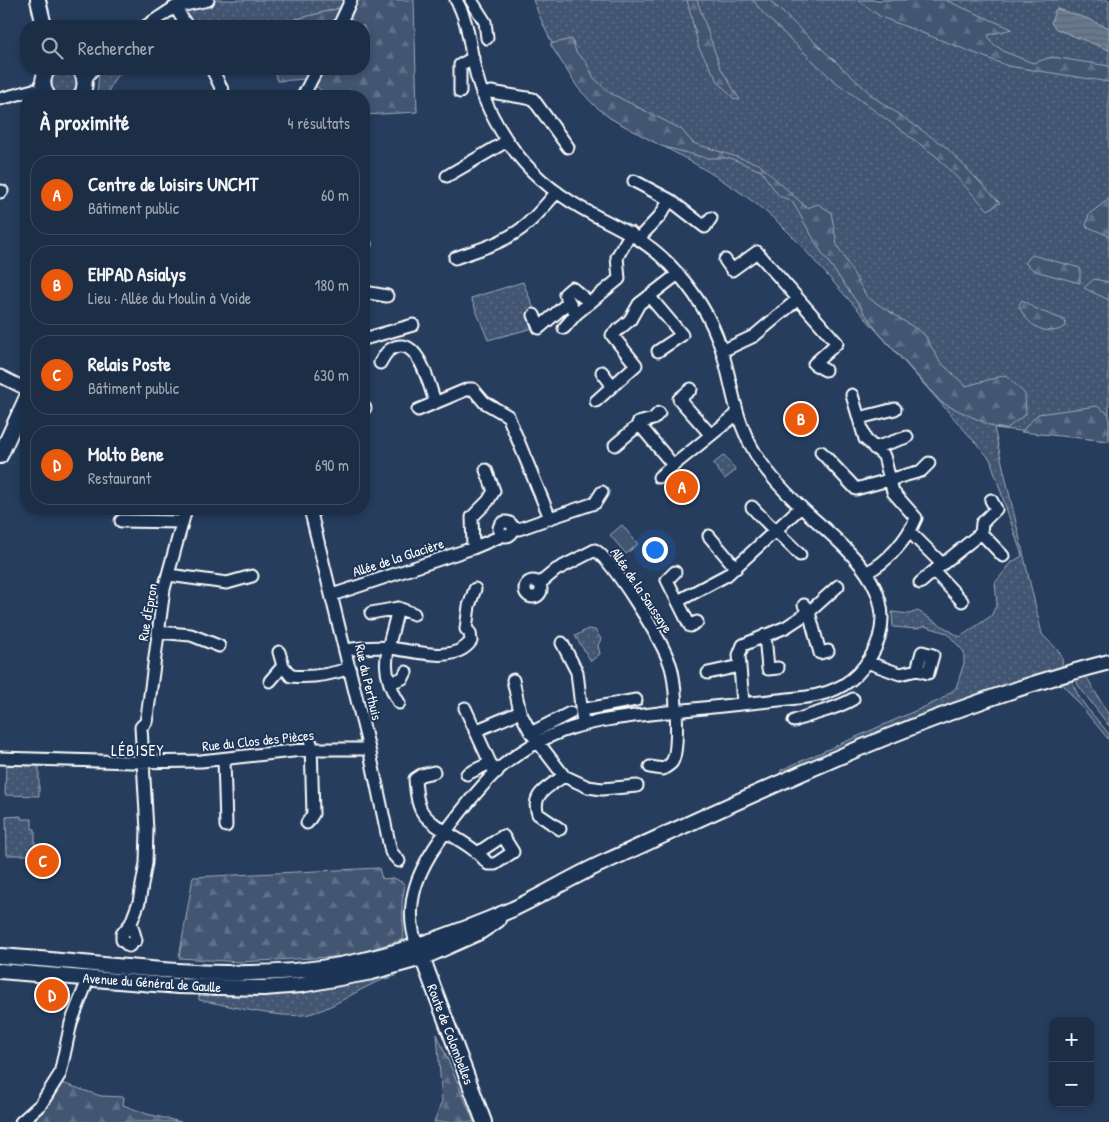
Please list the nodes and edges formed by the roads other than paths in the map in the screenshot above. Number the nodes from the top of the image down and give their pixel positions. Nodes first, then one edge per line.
1 (38, 0) edge
2 (208, 0) edge
3 (351, 0) edge
4 (456, 0) edge
5 (471, 0) edge
6 (175, 7) junction
7 (479, 12) junction
8 (465, 19) junction
9 (43, 20) edge
10 (155, 20) edge
11 (183, 20) edge
12 (342, 20) edge
13 (487, 38) dead end
14 (473, 58) junction
15 (86, 75) edge
16 (215, 75) edge
17 (314, 75) edge
18 (41, 80) edge
19 (84, 90) edge
20 (222, 90) edge
21 (306, 90) edge
22 (460, 92) dead end
23 (482, 94) junction
24 (0, 99) edge
25 (507, 141) junction
26 (568, 147) dead end
27 (447, 176) dead end
28 (634, 181) dead end
29 (557, 192) junction
30 (670, 200) junction
31 (711, 218) dead end
32 (635, 235) junction
33 (455, 258) dead end
34 (725, 260) dead end
35 (619, 271) junction
36 (678, 274) junction
37 (631, 276) dead end
38 (370, 293) edge
39 (387, 296) dead end
40 (649, 296) junction
41 (798, 299) junction
42 (570, 302) junction
43 (590, 303) junction
44 (576, 314) junction
45 (534, 315) dead end
46 (413, 325) dead end
47 (564, 328) dead end
48 (370, 338) edge
49 (722, 351) junction
50 (658, 352) dead end
51 (380, 363) dead end
52 (825, 370) dead end
53 (602, 372) dead end
54 (0, 376) edge
55 (20, 385) edge
56 (612, 385) junction
57 (691, 389) dead end
58 (852, 395) dead end
59 (596, 401) dead end
60 (435, 402) junction
61 (895, 409) dead end
62 (418, 410) dead end
63 (20, 412) edge
64 (660, 413) dead end
65 (737, 414) junction
66 (859, 418) junction
67 (640, 424) junction
68 (710, 434) junction
69 (907, 437) dead end
70 (615, 445) dead end
71 (874, 448) junction
72 (820, 452) dead end
73 (0, 456) edge
74 (929, 463) dead end
75 (673, 465) junction
76 (486, 470) dead end
77 (659, 477) dead end
78 (890, 479) junction
79 (602, 492) dead end
80 (991, 500) dead end
81 (752, 507) dead end
82 (801, 507) junction
83 (184, 515) edge
84 (312, 515) edge
85 (550, 518) junction
86 (121, 521) dead end
87 (182, 522) junction
88 (774, 532) junction
89 (910, 532) junction
90 (981, 533) junction
91 (709, 536) dead end
92 (473, 548) junction
93 (800, 555) dead end
94 (1003, 556) dead end
95 (736, 568) junction
96 (938, 568) junction
97 (674, 572) dead end
98 (867, 572) junction
99 (169, 575) junction
100 (252, 576) dead end
101 (920, 583) dead end
102 (539, 584) dead end
103 (838, 586) dead end
104 (475, 589) dead end
105 (332, 595) junction
106 (678, 601) junction
107 (962, 601) dead end
108 (398, 608) junction
109 (806, 608) junction
110 (371, 613) dead end
111 (414, 614) dead end
112 (697, 622) dead end
113 (158, 632) junction
114 (765, 635) junction
115 (562, 642) dead end
116 (219, 646) dead end
117 (387, 647) junction
118 (346, 650) junction
119 (828, 651) dead end
120 (279, 652) dead end
121 (867, 662) junction
122 (1109, 662) edge
123 (283, 666) junction
124 (740, 666) junction
125 (350, 668) junction
126 (778, 668) dead end
127 (917, 670) dead end
128 (406, 672) dead end
129 (708, 673) dead end
130 (513, 680) dead end
131 (270, 681) dead end
132 (390, 683) junction
133 (808, 697) junction
134 (853, 699) dead end
135 (636, 700) dead end
136 (399, 703) dead end
137 (743, 703) junction
138 (465, 708) dead end
139 (576, 711) junction
140 (676, 711) junction
141 (520, 712) junction
142 (812, 714) junction
143 (794, 721) dead end
144 (583, 724) junction
145 (475, 731) junction
146 (534, 738) junction
147 (311, 746) junction
148 (369, 749) junction
149 (0, 758) edge
150 (224, 759) junction
151 (146, 762) junction
152 (493, 767) junction
153 (650, 767) dead end
154 (434, 772) dead end
155 (467, 774) dead end
156 (564, 776) junction
157 (636, 786) dead end
158 (307, 823) dead end
159 (226, 826) dead end
160 (560, 829) dead end
161 (447, 830) junction
162 (479, 852) dead end
163 (399, 860) dead end
164 (131, 923) dead end
165 (420, 952) junction
166 (0, 956) edge
167 (0, 970) edge
168 (89, 977) junction
169 (21, 1122) edge
170 (484, 1122) edge

1 - 9 main road
2 - 6 street
3 - 12 street
4 - 8 street
5 - 7 street
6 - 10 street
6 - 11 street
7 - 8 street
7 - 13 street
8 - 14 street
14 - 22 street
14 - 23 street
15 - 19 main road
16 - 20 street
17 - 21 street
18 - 24 street
23 - 25 street
23 - 26 street
25 - 27 street
25 - 29 street
28 - 30 street
29 - 32 street
29 - 33 street
30 - 31 street
30 - 32 street
32 - 35 street
32 - 36 street
34 - 41 street
35 - 37 street
35 - 43 street
36 - 40 street
36 - 49 street
38 - 39 street
40 - 50 street
40 - 56 street
41 - 49 street
41 - 52 street
42 - 43 street
42 - 44 street
42 - 45 street
43 - 44 street
44 - 47 street
46 - 48 street
49 - 65 street
51 - 60 street
53 - 56 street
54 - 55 street
56 - 59 street
57 - 68 street
58 - 66 street
60 - 62 street
60 - 85 street
61 - 66 street
63 - 73 main road
64 - 67 street
65 - 68 street
65 - 82 street
66 - 71 street
67 - 70 street
67 - 75 street
68 - 75 street
69 - 71 street
71 - 78 street
72 - 78 street
74 - 78 street
75 - 77 street
76 - 92 street
78 - 89 street
79 - 85 street, Allée de la Glacière
80 - 90 street
81 - 88 street
82 - 88 street
82 - 98 street
83 - 87 street, Rue d'Epron
84 - 105 street, Rue du Perthuis
85 - 92 street, Allée de la Glacière
86 - 87 street
87 - 99 street, Rue d'Epron
88 - 93 street
88 - 95 street
89 - 96 street
89 - 98 street
90 - 94 street
90 - 96 street
91 - 95 street
92 - 105 street, Allée de la Glacière
95 - 106 street
96 - 101 street
96 - 107 street
97 - 106 street
98 - 121 street
99 - 100 street
99 - 113 street, Rue d'Epron
102 - 140 street, Allée de la Saussaye
103 - 109 street
104 - 117 street
105 - 118 street, Rue du Perthuis
106 - 112 street
108 - 110 street
108 - 111 street
108 - 117 street
109 - 114 street
109 - 119 street
113 - 116 street
113 - 151 street, Rue d'Epron
114 - 124 street
114 - 126 street
115 - 139 street
117 - 118 street
117 - 132 street
118 - 125 street, Rue du Perthuis
120 - 123 street
121 - 127 street
121 - 133 street
122 - 165 main road
123 - 125 street
123 - 131 street
124 - 129 street
124 - 137 street
125 - 148 street, Rue du Perthuis
128 - 132 street
130 - 141 street
132 - 136 street
133 - 137 street
133 - 142 street
134 - 142 street
135 - 139 street
137 - 140 street
138 - 145 street
139 - 144 street
139 - 146 street
140 - 144 street
140 - 153 street, Allée de la Saussaye
141 - 145 street
141 - 146 street
142 - 143 street
144 - 146 street
145 - 152 street
146 - 152 street
146 - 156 street
147 - 148 street, Rue du Clos des Pièces
147 - 150 street, Rue du Clos des Pièces
147 - 158 street
148 - 163 street, Rue du Perthuis
149 - 151 street, Rue du Clos des Pièces
150 - 151 street, Rue du Clos des Pièces
150 - 159 street
151 - 164 street, Rue d'Epron
152 - 155 street
152 - 161 street
154 - 161 street
156 - 157 street
156 - 160 street
161 - 162 street
161 - 165 street
165 - 166 main road, Avenue du Général de Gaulle
165 - 168 main road, Avenue du Général de Gaulle
165 - 170 main road, Route de Colombelles
167 - 168 main road, Avenue du Général de Gaulle
168 - 169 street

